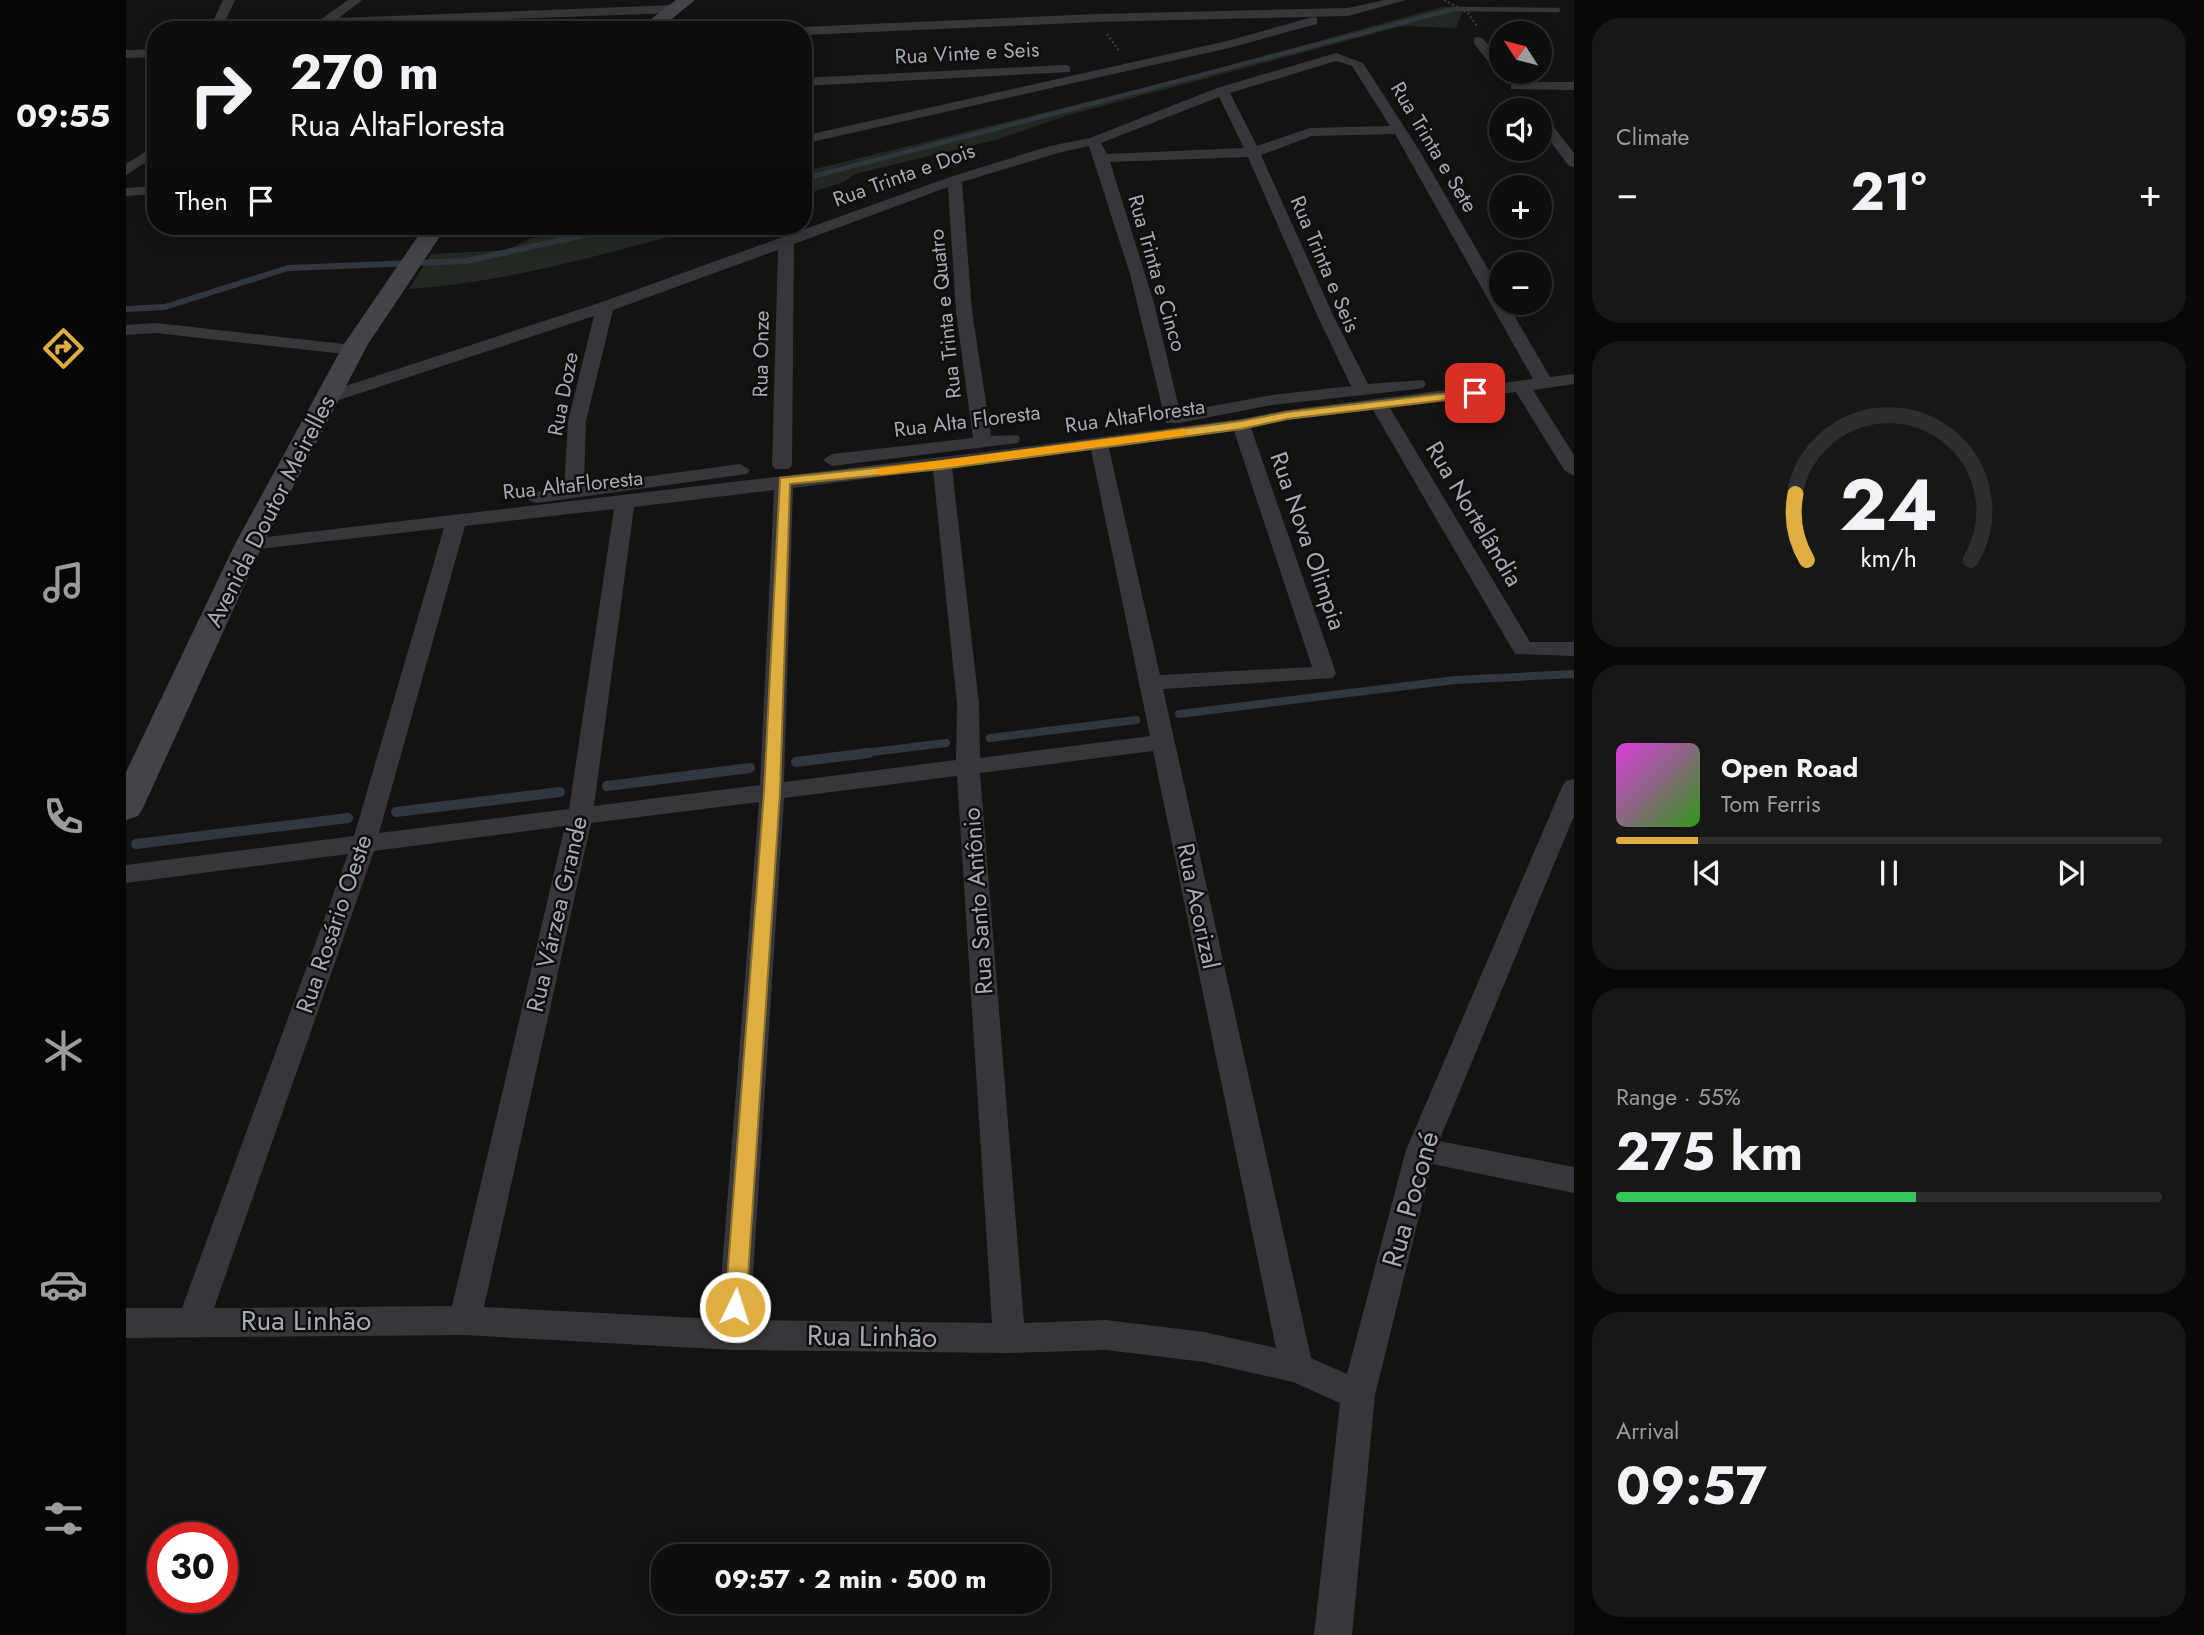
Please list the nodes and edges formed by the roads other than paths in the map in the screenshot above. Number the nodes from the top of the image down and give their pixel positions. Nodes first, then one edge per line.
1 (229, 0) edge
2 (356, 0) edge
3 (1400, 0) edge
4 (681, 5) edge
5 (1348, 12) junction
6 (219, 21) edge
7 (327, 21) edge
8 (347, 21) edge
9 (659, 21) edge
10 (812, 31) edge
11 (1478, 41) dead end
12 (147, 53) edge
13 (126, 54) edge
14 (1489, 54) edge
15 (1336, 57) joint
16 (1132, 66) junction
17 (812, 82) edge
18 (1516, 86) joint
19 (1574, 86) edge
20 (1222, 91) junction
21 (1525, 98) edge
22 (1399, 130) junction
23 (1552, 135) edge
24 (812, 138) edge
25 (1094, 141) junction
26 (1255, 152) junction
27 (147, 156) edge
28 (1104, 158) junction
29 (1574, 163) edge
30 (126, 171) edge
31 (955, 180) junction
32 (147, 191) edge
33 (126, 192) edge
34 (812, 232) edge
35 (430, 235) edge
36 (805, 235) edge
37 (786, 242) junction
38 (605, 307) junction
39 (126, 330) edge
40 (353, 350) junction
41 (1574, 368) edge
42 (1542, 378) junction
43 (1574, 379) edge
44 (1522, 387) junction
45 (1362, 389) junction
46 (330, 397) junction
47 (1272, 400) junction
48 (1379, 405) junction
49 (1287, 415) junction
50 (1172, 419) junction
51 (1241, 425) junction
52 (984, 442) junction
53 (1099, 444) junction
54 (942, 465) junction
55 (1574, 470) edge
56 (783, 473) junction
57 (574, 490) junction
58 (625, 503) junction
59 (456, 522) junction
60 (368, 531) junction
61 (250, 544) junction
62 (1574, 649) edge
63 (1150, 683) junction
64 (1163, 742) junction
65 (968, 767) junction
66 (1574, 787) edge
67 (772, 792) junction
68 (126, 808) edge
69 (580, 816) junction
70 (364, 844) junction
71 (126, 874) edge
72 (1421, 1150) junction
73 (1574, 1180) edge
74 (464, 1320) junction
75 (193, 1321) junction
76 (126, 1323) edge
77 (733, 1335) junction
78 (1009, 1338) junction
79 (1297, 1368) junction
80 (1358, 1395) junction
81 (1333, 1635) edge

1 - 6 street
2 - 7 street
3 - 5 street
4 - 8 street
4 - 9 street
5 - 10 street
5 - 16 street
11 - 14 street
12 - 13 street
15 - 20 street, Rua Trinta e Dois
15 - 22 street, Rua Trinta e Sete
16 - 17 street, Rua Vinte e Seis
16 - 24 street
18 - 19 street
18 - 21 street
20 - 25 street, Rua Trinta e Dois
20 - 26 street
22 - 26 street
22 - 42 street, Rua Trinta e Sete
23 - 29 street
25 - 28 street, Rua Trinta e Cinco
25 - 31 street, Rua Trinta e Dois
26 - 28 street
26 - 45 street, Rua Trinta e Seis
27 - 30 street
28 - 50 street, Rua Trinta e Cinco
31 - 34 street, Rua Trinta e Dois
31 - 52 street, Rua Trinta e Quatro
32 - 33 street
35 - 40 street, Avenida Doutor Meirelles
36 - 37 street, Rua Trinta e Dois
37 - 38 street, Rua Trinta e Dois
37 - 56 street, Rua Onze
38 - 46 street, Rua Trinta e Dois
38 - 57 street, Rua Doze
39 - 40 street
40 - 46 street, Avenida Doutor Meirelles
41 - 42 street, Rua Alta Floresta
42 - 43 street, Rua AltaFloresta
42 - 44 street, Rua AltaFloresta
42 - 45 street, Rua Alta Floresta
44 - 48 street, Rua AltaFloresta
44 - 55 street
45 - 47 street, Rua Alta Floresta
46 - 61 street, Avenida Doutor Meirelles
47 - 49 street
47 - 50 street, Rua Alta Floresta
48 - 49 street, Rua AltaFloresta
48 - 62 street, Rua Nortelândia
49 - 51 street, Rua AltaFloresta
50 - 52 street, Rua Alta Floresta
51 - 53 street, Rua AltaFloresta
51 - 63 street, Rua Nova Olimpia
52 - 56 street, Rua Alta Floresta
53 - 54 street, Rua AltaFloresta
53 - 63 street, Rua Acorizal
54 - 56 street, Rua AltaFloresta
54 - 65 street, Rua Santo Antônio
56 - 57 street, Rua Alta Floresta
56 - 58 street, Rua AltaFloresta
56 - 67 street, Rua Onze
57 - 60 street, Rua Alta Floresta
58 - 59 street, Rua AltaFloresta
58 - 69 street, Rua Várzea Grande
59 - 60 street, Rua AltaFloresta
59 - 70 street, Rua Rosário Oeste
60 - 61 street
61 - 68 street, Avenida Doutor Meirelles
63 - 64 street, Rua Acorizal
64 - 65 street
64 - 79 street, Rua Acorizal
65 - 67 street
65 - 78 street, Rua Santo Antônio
66 - 72 street, Rua Poconé
67 - 69 street
67 - 77 street, Rua Onze
69 - 70 street
69 - 74 street, Rua Várzea Grande
70 - 71 street
70 - 75 street, Rua Rosário Oeste
72 - 73 street
72 - 80 street, Rua Poconé
74 - 75 street, Rua Linhão
74 - 77 street, Rua Linhão
75 - 76 street, Rua Linhão
77 - 78 street, Rua Linhão
78 - 79 street, Rua Linhão
79 - 80 street, Rua Linhão
80 - 81 street, Rua Poconé

